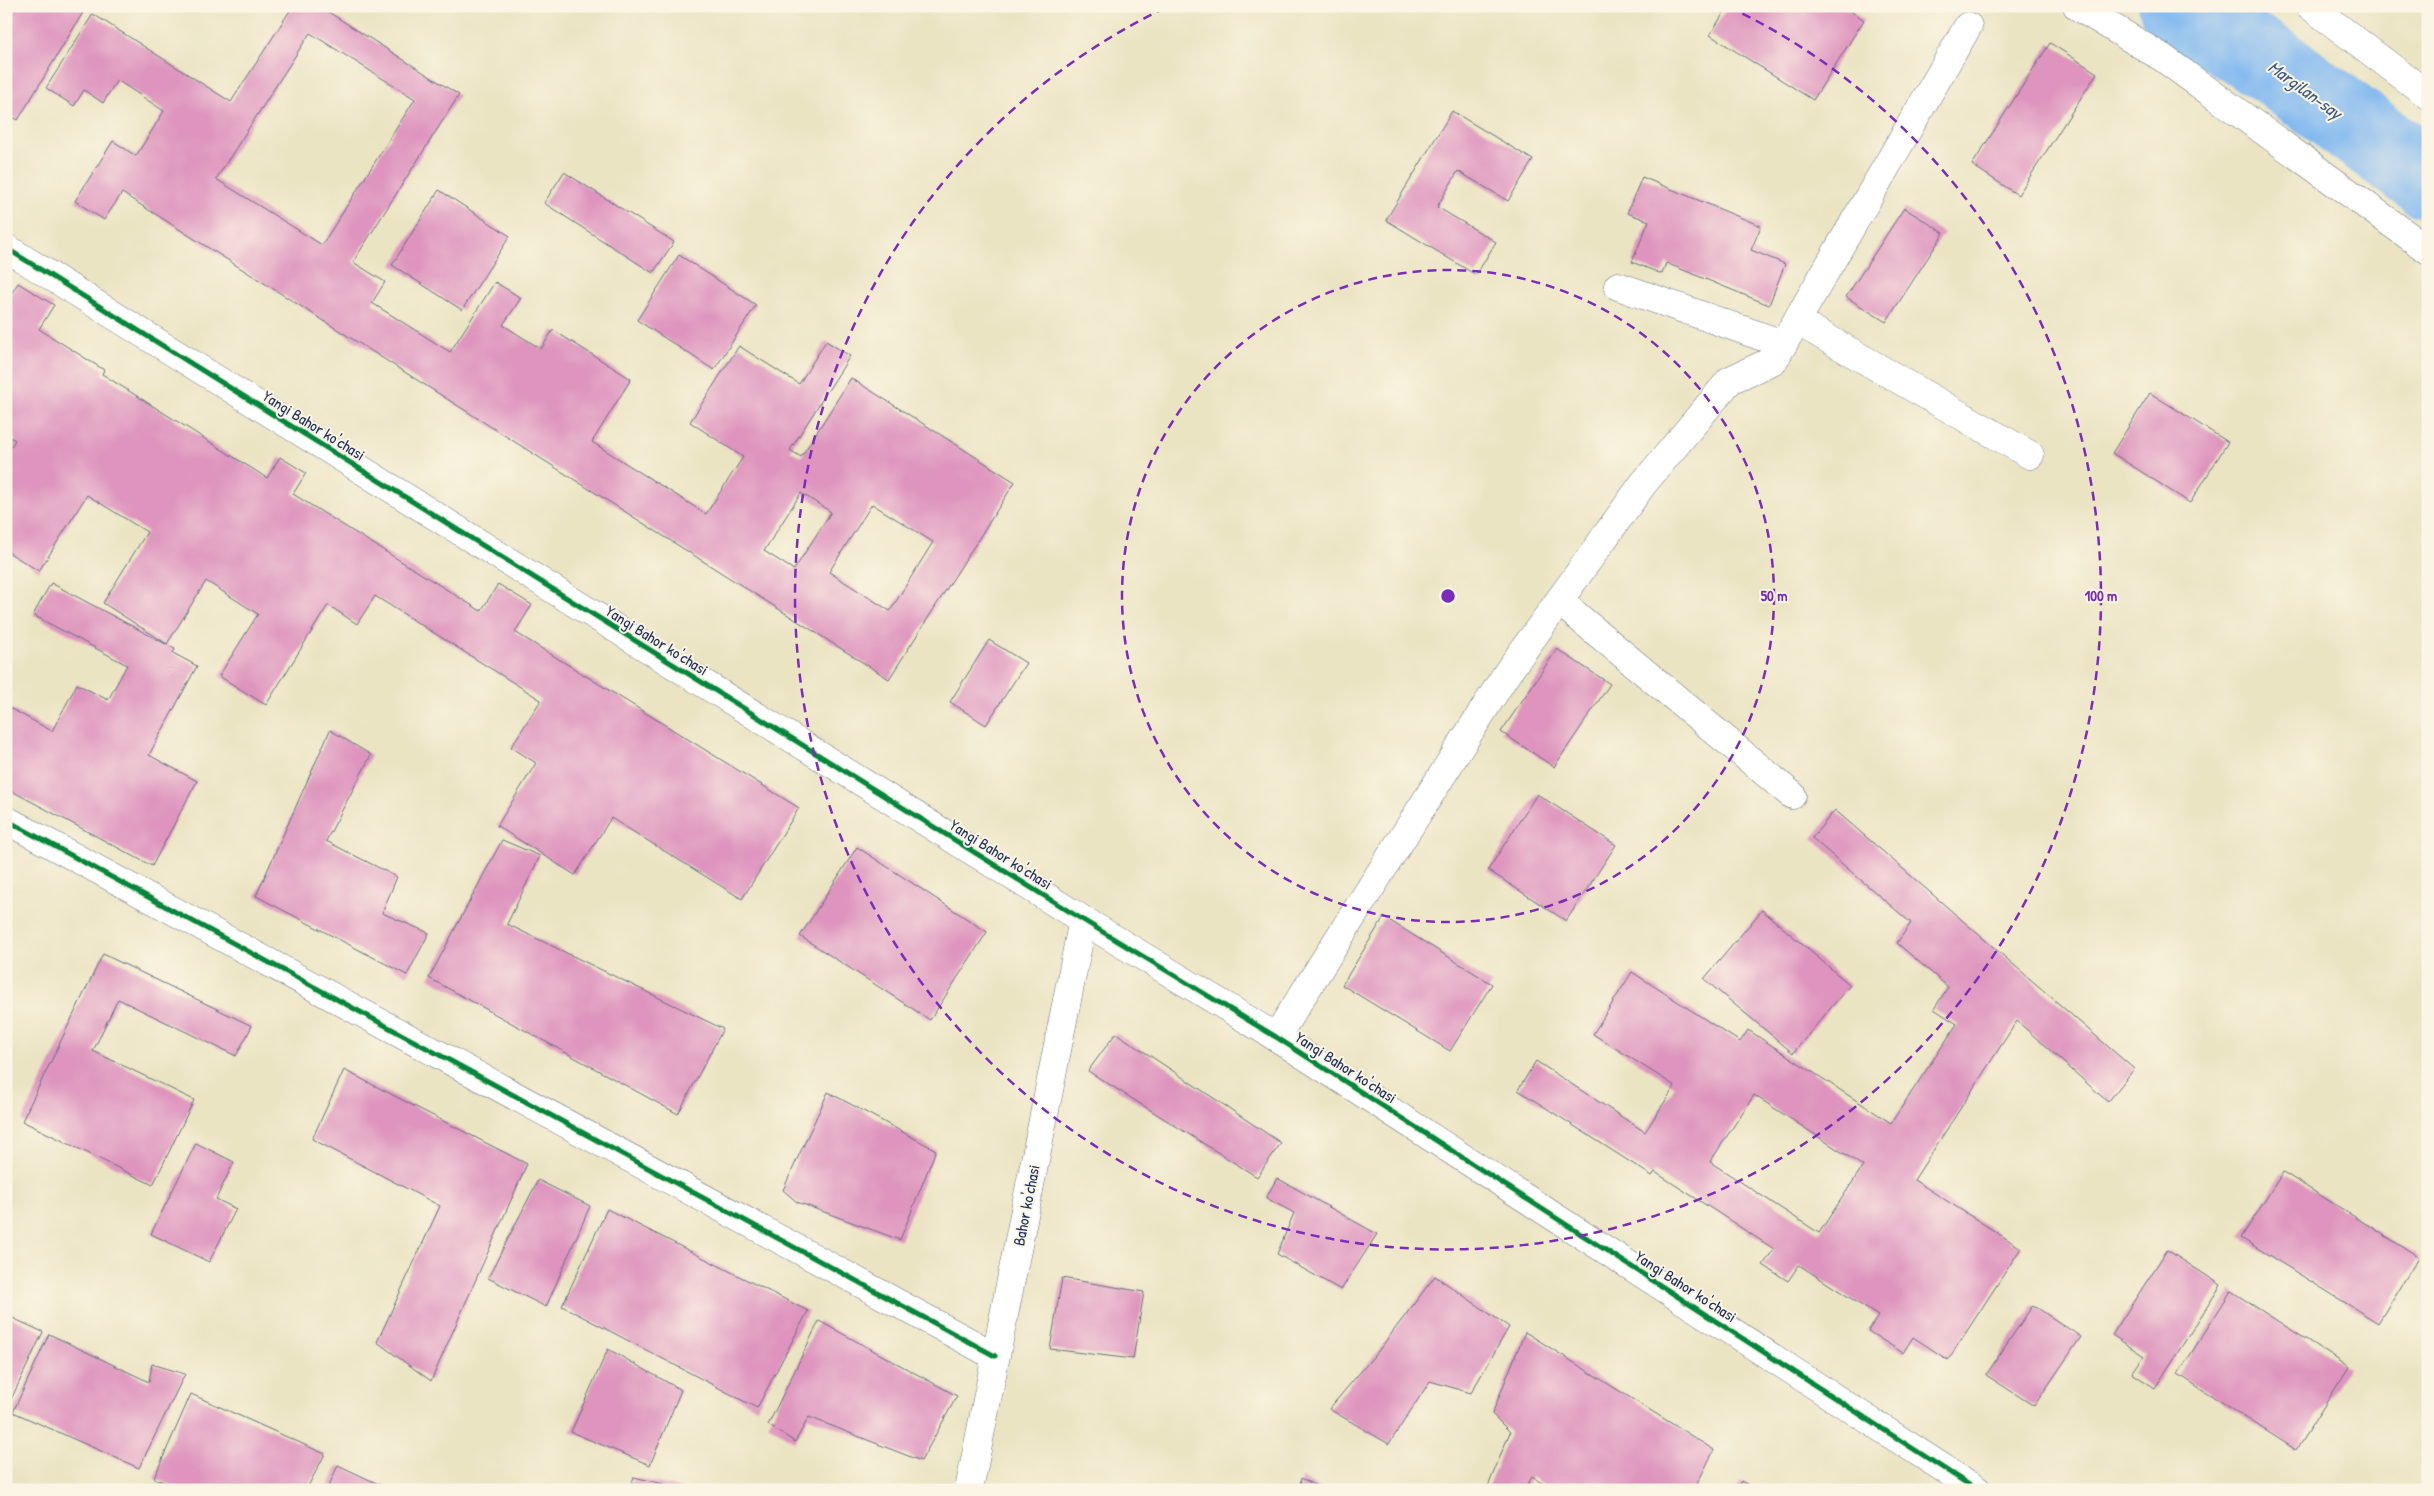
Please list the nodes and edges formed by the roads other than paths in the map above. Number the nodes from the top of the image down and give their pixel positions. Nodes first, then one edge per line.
1 (2077, 6) edge
2 (2310, 6) edge
3 (1968, 26) dead end
4 (2428, 94) edge
5 (6, 248) edge
6 (2428, 250) edge
7 (1618, 286) dead end
8 (1797, 321) junction
9 (1783, 344) junction
10 (2030, 454) dead end
11 (1560, 601) junction
12 (1792, 795) dead end
13 (6, 820) edge
14 (1083, 920) junction
15 (1276, 1037) junction
16 (995, 1356) junction
17 (969, 1490) edge
18 (1977, 1490) edge

1 - 6 street
2 - 4 street
3 - 8 street
5 - 14 street, Yangi Bahor ko'chasi
7 - 9 street
8 - 9 street
8 - 10 street
9 - 11 street
11 - 12 street
11 - 15 street
13 - 16 street
14 - 15 street, Yangi Bahor ko'chasi
14 - 16 street, Bahor ko'chasi
15 - 18 street, Yangi Bahor ko'chasi
16 - 17 street, Bahor ko'chasi

